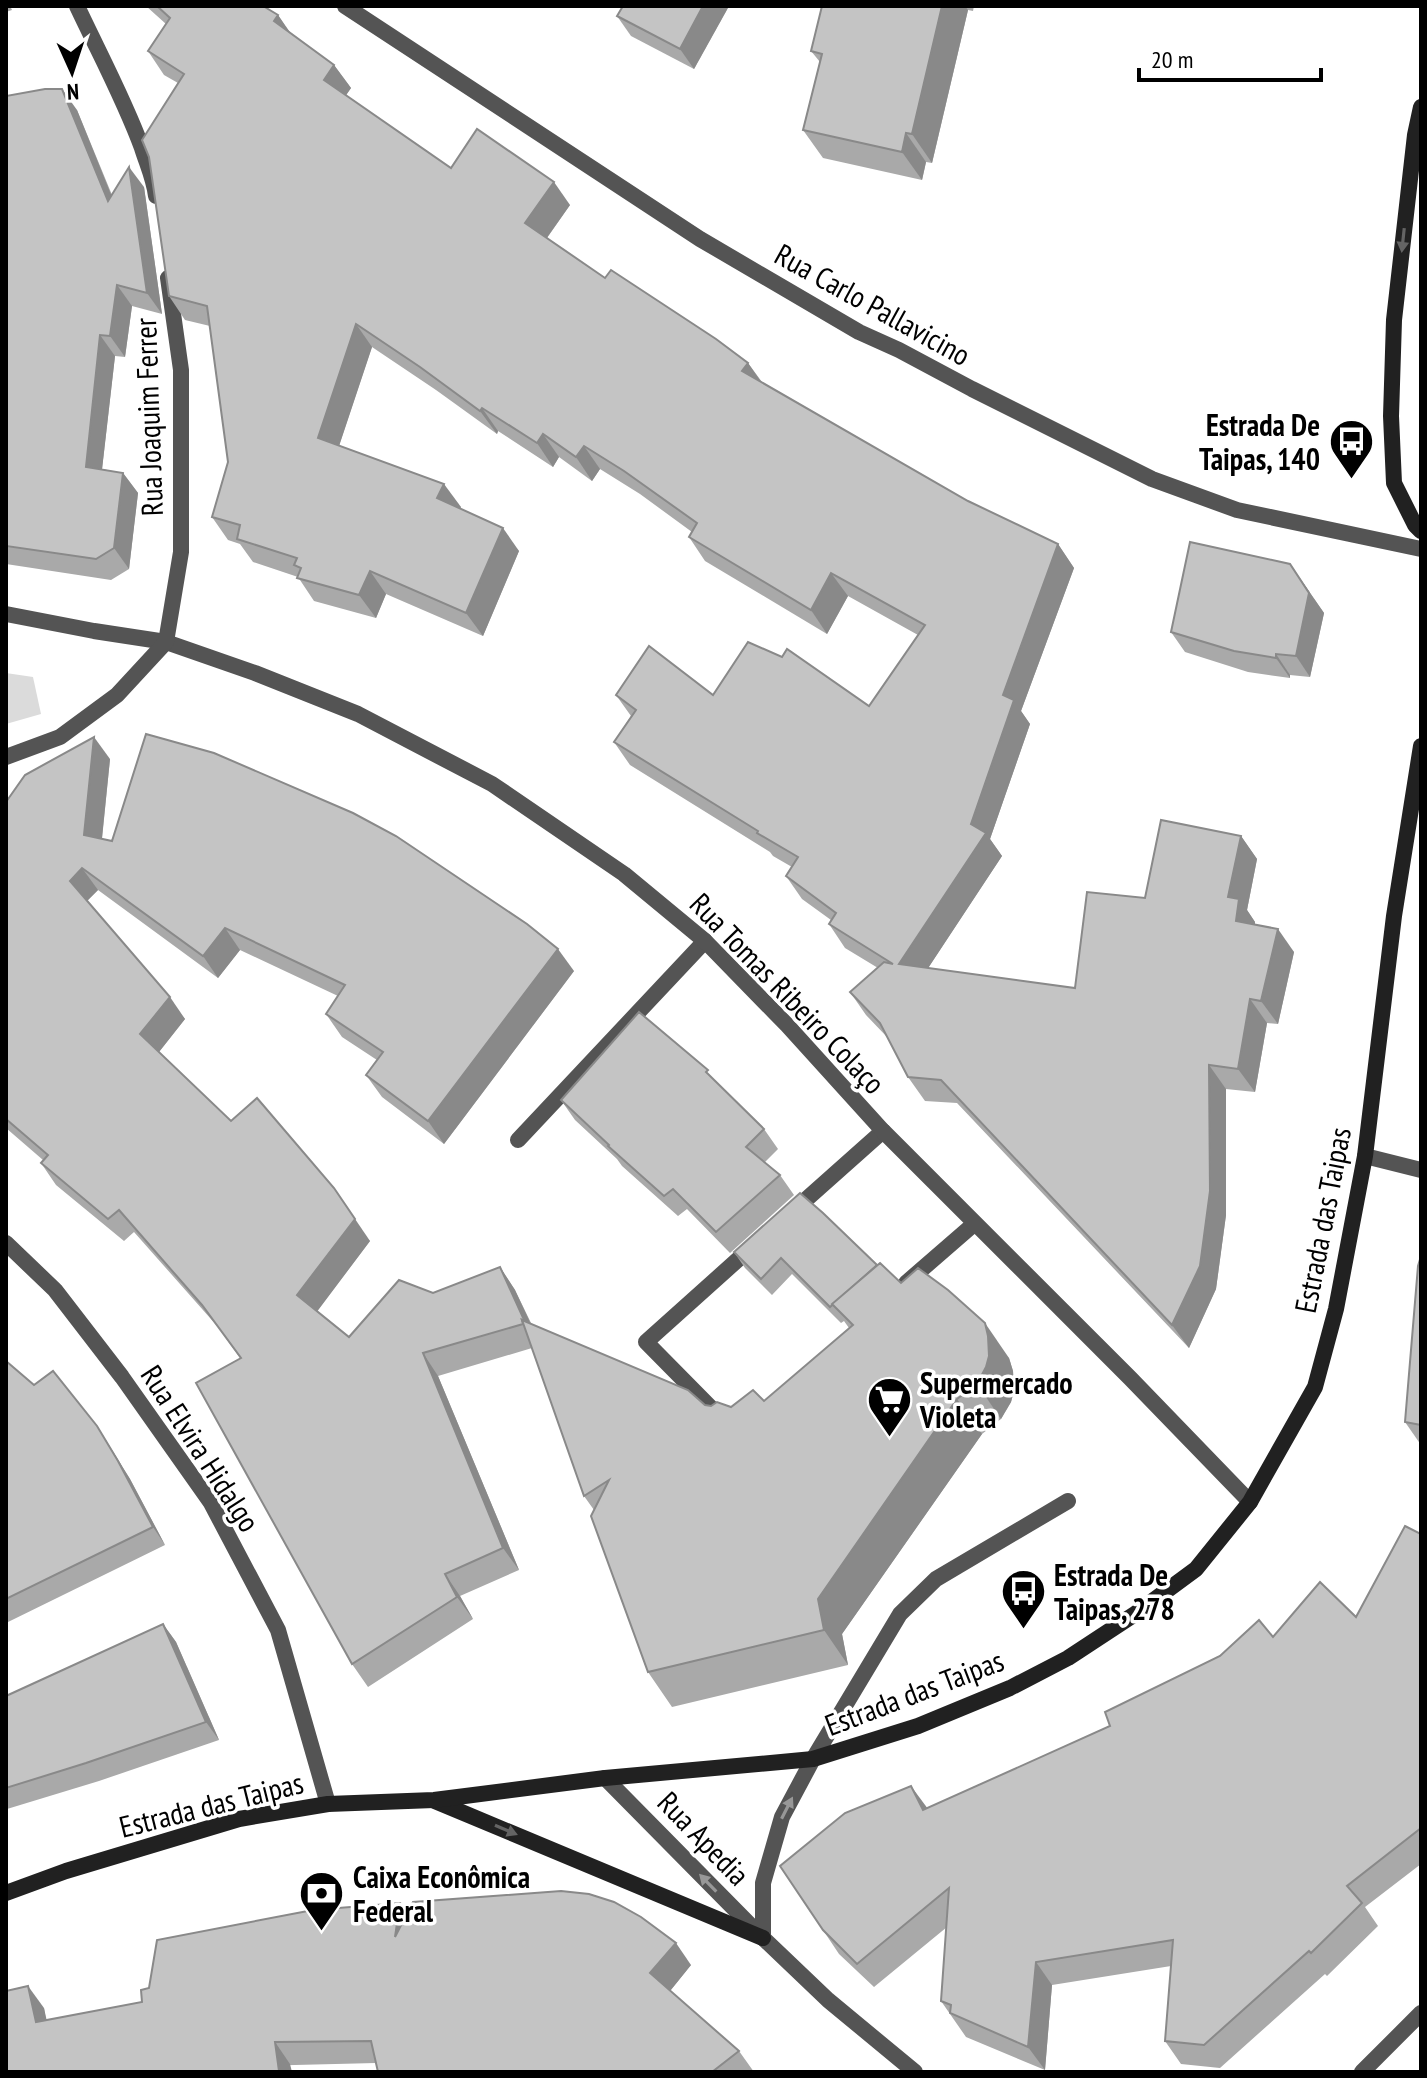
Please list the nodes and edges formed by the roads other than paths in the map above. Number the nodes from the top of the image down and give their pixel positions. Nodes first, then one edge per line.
1 (77, 6) edge
2 (345, 6) edge
3 (1421, 107) edge
4 (158, 210) edge
5 (166, 266) edge
6 (1421, 531) edge
7 (1421, 549) edge
8 (6, 614) edge
9 (166, 642) junction
10 (1421, 746) edge
11 (6, 757) edge
12 (705, 941) junction
13 (883, 1131) junction
14 (518, 1140) dead end
15 (1365, 1156) junction
16 (1421, 1170) edge
17 (974, 1224) junction
18 (6, 1243) edge
19 (890, 1296) edge
20 (733, 1430) edge
21 (1068, 1501) dead end
22 (1250, 1502) junction
23 (813, 1759) junction
24 (605, 1778) junction
25 (434, 1800) junction
26 (328, 1804) junction
27 (6, 1893) edge
28 (763, 1938) junction
29 (1421, 2013) edge
30 (915, 2072) edge
31 (1362, 2072) edge

1 - 4 street
2 - 7 street, Rua Carlo Pallavicino
3 -> 6 main road
5 - 9 street, Rua Joaquim Ferrer
8 - 9 street, Rua Tomas Ribeiro Colaço
9 - 11 street
9 - 12 street, Rua Tomas Ribeiro Colaço
10 - 15 main road, Estrada das Taipas
12 - 13 street, Rua Tomas Ribeiro Colaço
12 - 14 street
13 - 17 street, Rua Tomas Ribeiro Colaço
13 - 20 street
15 - 16 street
15 - 22 main road, Estrada das Taipas
17 - 19 street
17 - 22 street, Rua Tomas Ribeiro Colaço
18 - 26 street, Rua Elvira Hidalgo
21 - 23 street, Rua Apedia
22 - 23 main road, Estrada das Taipas
23 - 24 main road, Estrada das Taipas
28 -> 23 street, Rua Apedia
24 - 25 main road, Estrada das Taipas
28 -> 24 street, Rua Apedia
25 - 26 main road, Estrada das Taipas
25 -> 28 main road
26 - 27 main road, Estrada das Taipas
28 - 30 street, Rua Apedia
29 - 31 street

